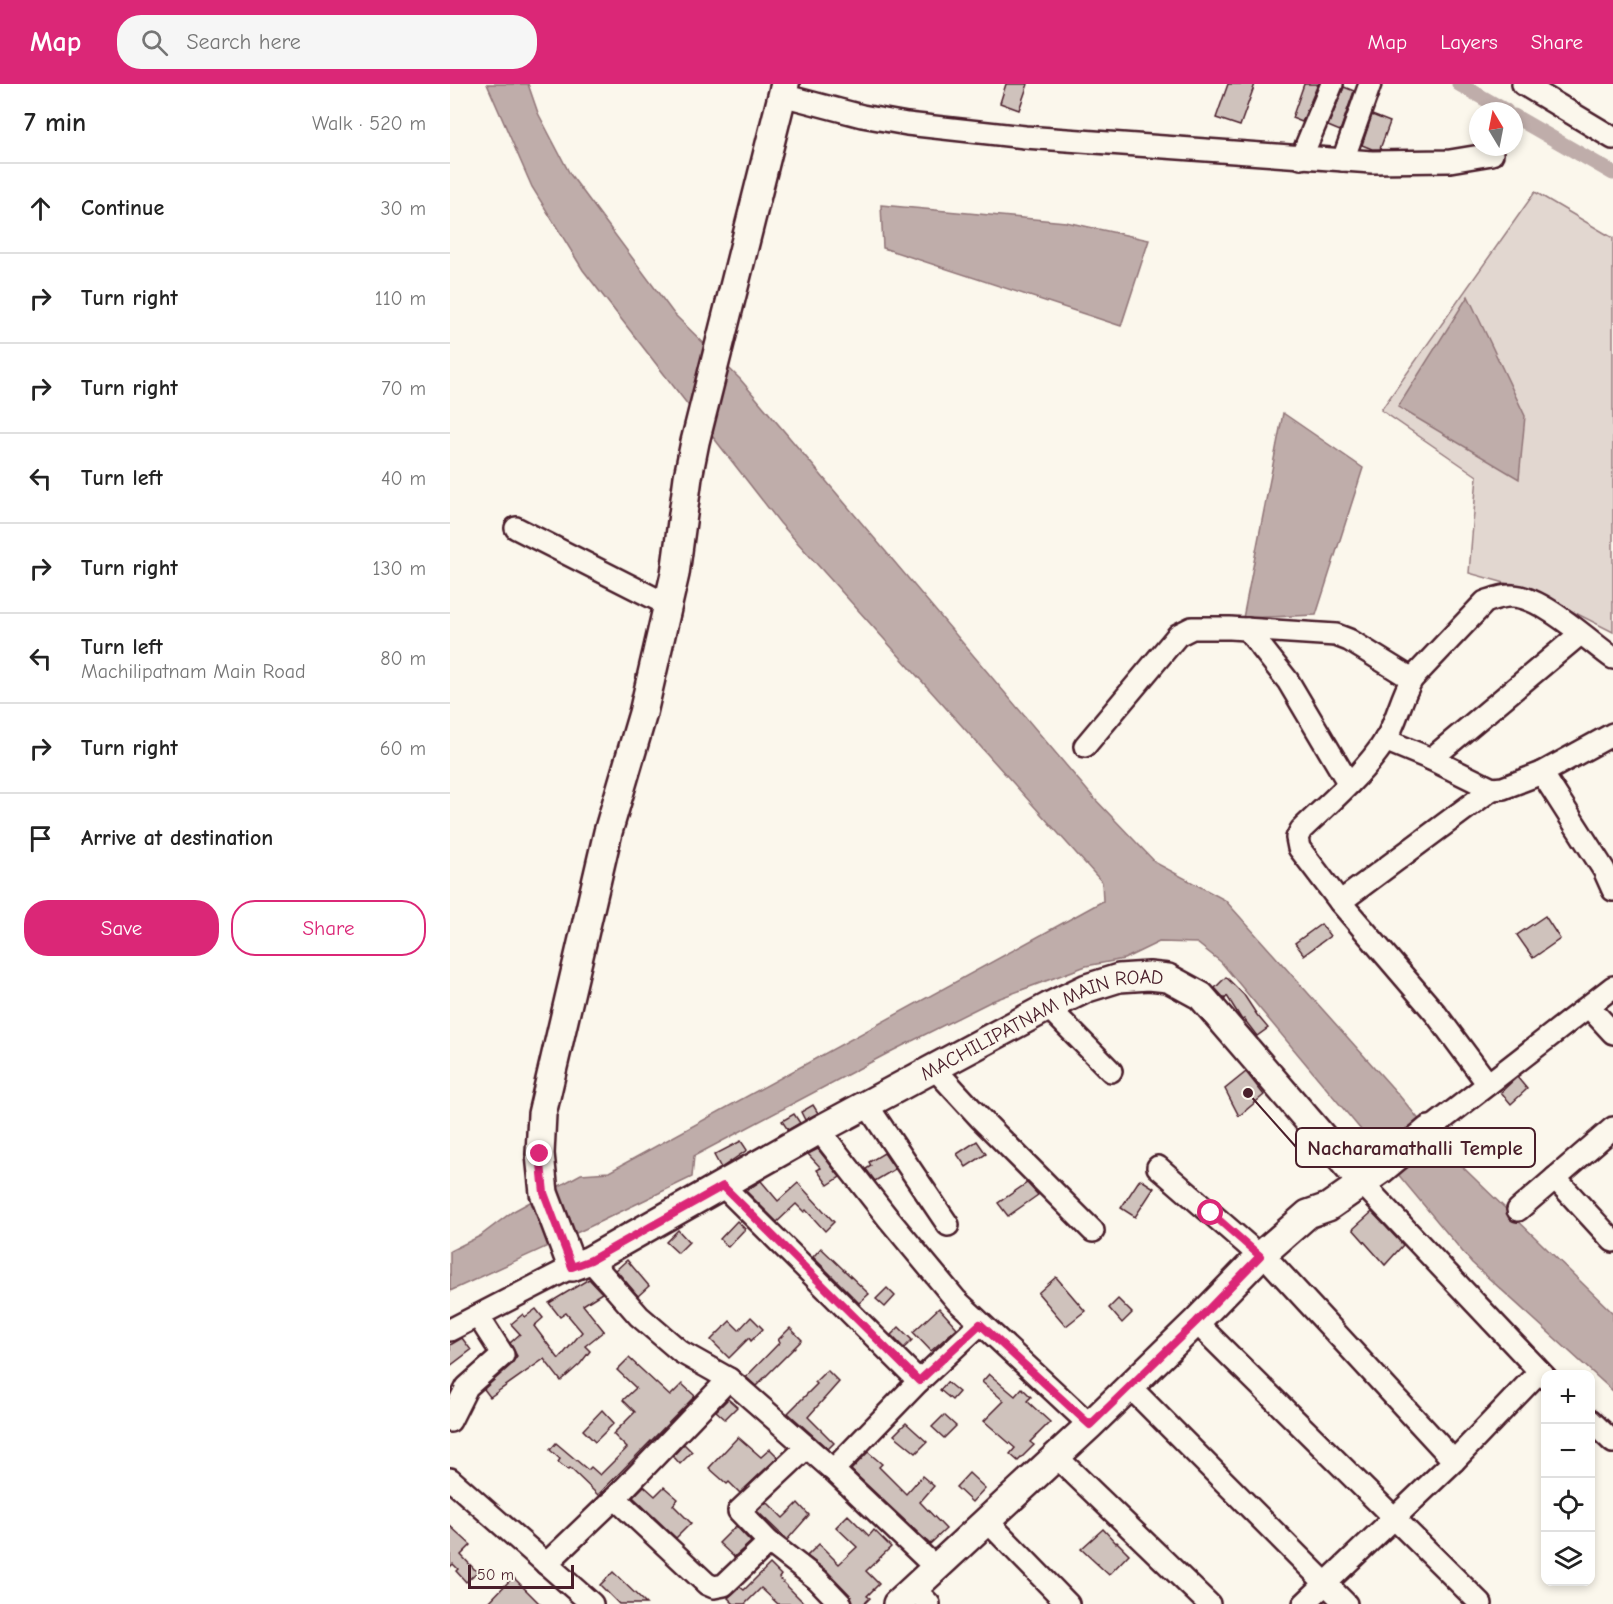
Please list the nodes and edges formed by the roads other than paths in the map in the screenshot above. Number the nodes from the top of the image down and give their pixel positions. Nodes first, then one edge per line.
1 (1332, 84) edge
2 (1370, 84) edge
3 (1523, 84) edge
4 (784, 90) edge
5 (1609, 130) edge
6 (1480, 156) edge
7 (1301, 158) junction
8 (1342, 160) junction
9 (516, 528) dead end
10 (668, 605) junction
11 (1247, 629) junction
12 (1580, 634) junction
13 (1613, 658) edge
14 (1412, 679) junction
15 (1613, 735) edge
16 (1385, 740) junction
17 (1085, 746) dead end
18 (1431, 759) junction
19 (1542, 773) junction
20 (1349, 784) junction
21 (1492, 789) junction
22 (1613, 890) edge
23 (1340, 902) junction
24 (1613, 987) edge
25 (1048, 1007) junction
26 (1589, 1007) junction
27 (1613, 1033) edge
28 (934, 1068) junction
29 (1111, 1071) dead end
30 (1488, 1084) junction
31 (867, 1105) junction
32 (1613, 1128) edge
33 (819, 1130) junction
34 (1429, 1130) joint
35 (1158, 1167) dead end
36 (1371, 1176) junction
37 (1555, 1178) junction
38 (723, 1186) junction
39 (1518, 1210) dead end
40 (948, 1225) dead end
41 (1093, 1231) dead end
42 (1613, 1241) edge
43 (576, 1261) junction
44 (1267, 1261) junction
45 (478, 1316) junction
46 (980, 1324) junction
47 (450, 1330) edge
48 (1206, 1332) junction
49 (1541, 1374) edge
50 (1541, 1376) edge
51 (729, 1379) junction
52 (919, 1381) junction
53 (1139, 1396) junction
54 (450, 1421) edge
55 (1594, 1424) edge
56 (1090, 1425) junction
57 (1613, 1442) edge
58 (807, 1447) junction
59 (1454, 1461) junction
60 (1065, 1465) junction
61 (833, 1470) junction
62 (450, 1479) edge
63 (615, 1498) junction
64 (1395, 1518) junction
65 (995, 1529) junction
66 (769, 1542) junction
67 (546, 1564) junction
68 (936, 1568) junction
69 (1327, 1584) junction
70 (915, 1602) edge
71 (592, 1604) edge
72 (842, 1604) edge
73 (1068, 1604) edge
74 (1209, 1604) edge
75 (1304, 1604) edge
76 (1346, 1604) edge
77 (1481, 1604) edge

1 - 7 street
2 - 8 street
3 - 5 street
4 - 7 street
4 - 10 main road
6 - 8 street
7 - 8 street
9 - 10 street
10 - 43 main road
11 - 14 street
11 - 17 street
11 - 20 street
12 - 13 street
12 - 14 street
12 - 18 street
14 - 16 street
15 - 19 street
16 - 18 street
16 - 20 street
18 - 21 street
19 - 21 street
19 - 22 street
20 - 23 street
21 - 23 street
23 - 30 street
24 - 26 street
25 - 28 main road, MACHILIPATNAM MAIN ROAD
25 - 29 street
25 - 36 main road, MACHILIPATNAM MAIN ROAD
26 - 27 street
26 - 30 street
28 - 31 main road, MACHILIPATNAM MAIN ROAD
28 - 41 street
30 - 34 street
31 - 33 main road, MACHILIPATNAM MAIN ROAD
31 - 40 street
32 - 37 street
33 - 38 main road, MACHILIPATNAM MAIN ROAD
33 - 46 street
34 - 36 main road
35 - 44 street
36 - 44 main road
36 - 49 street
37 - 39 street
37 - 42 street
38 - 43 main road, MACHILIPATNAM MAIN ROAD
38 - 52 street
43 - 45 street, MACHILIPATNAM MAIN ROAD
43 - 51 street
44 - 48 main road
44 - 56 main road
44 - 59 street
45 - 47 street, MACHILIPATNAM MAIN ROAD
45 - 54 street
46 - 52 street
46 - 56 street
48 - 53 main road
48 - 64 street
50 - 59 street
51 - 58 street
51 - 63 street
52 - 61 street
53 - 60 main road
53 - 69 street
55 - 57 street
56 - 68 main road
58 - 61 street
58 - 66 street
59 - 64 street
60 - 65 main road
60 - 74 street
61 - 68 street
62 - 67 street
63 - 66 street
63 - 67 street
64 - 69 street
64 - 77 street
65 - 70 main road
65 - 73 street
66 - 72 street
67 - 71 street
68 - 70 main road
69 - 75 street
69 - 76 street

